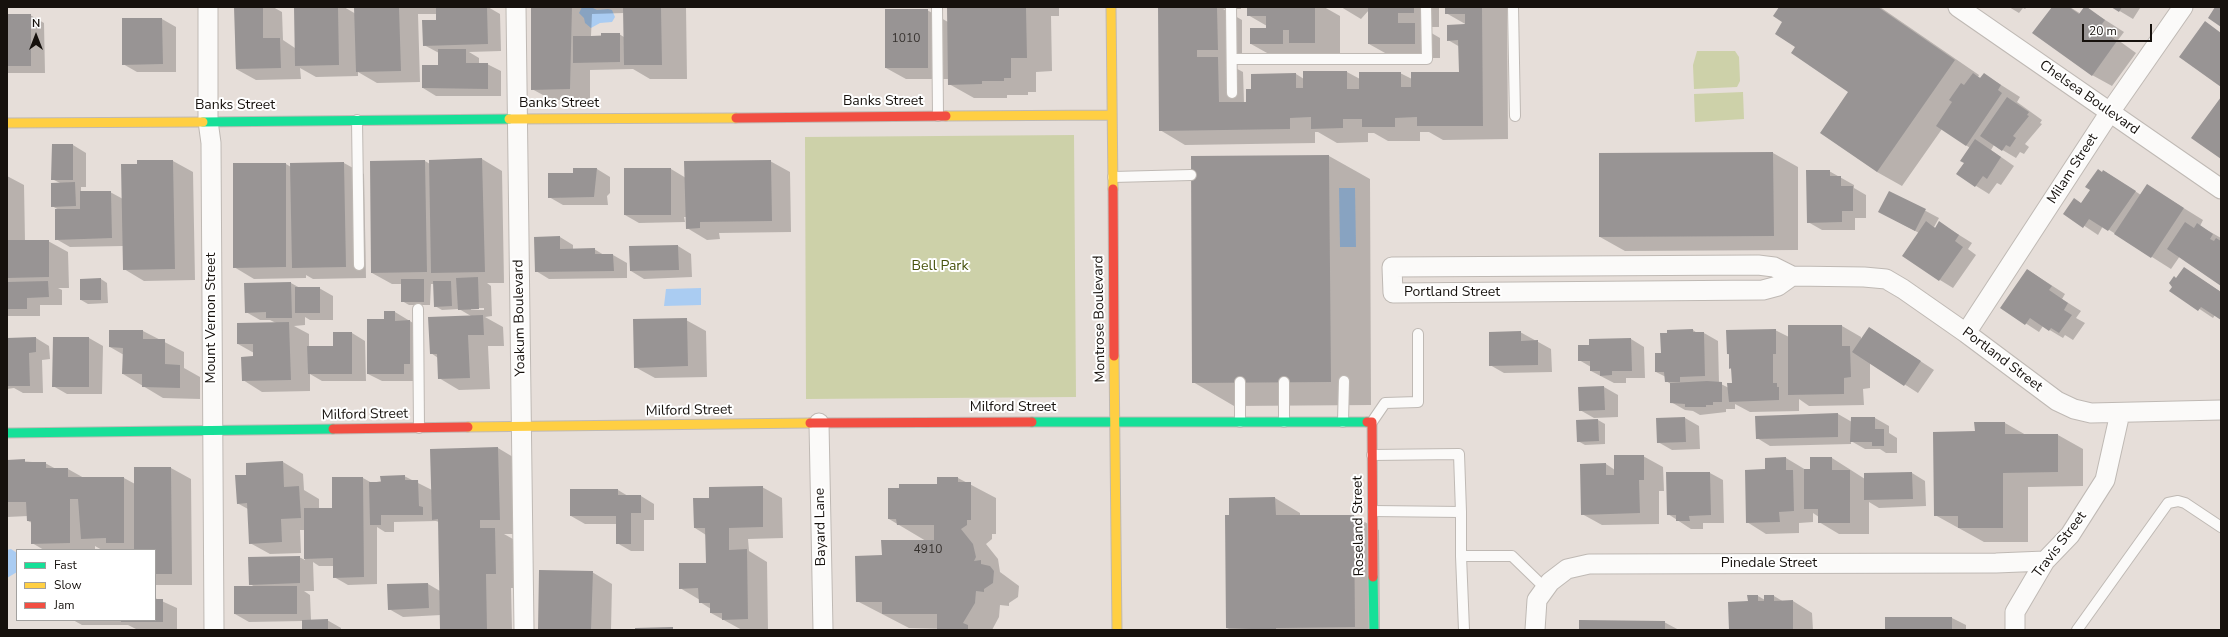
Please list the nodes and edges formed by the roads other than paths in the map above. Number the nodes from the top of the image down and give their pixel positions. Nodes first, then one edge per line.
1 (208, 7) edge
2 (516, 7) edge
3 (937, 7) edge
4 (1111, 7) edge
5 (1231, 7) edge
6 (1426, 7) edge
7 (1513, 7) edge
8 (1958, 7) edge
9 (2183, 7) edge
10 (1232, 59) junction
11 (1232, 93) dead end
12 (2110, 112) junction
13 (1112, 115) junction
14 (938, 116) junction
15 (1516, 116) dead end
16 (517, 119) junction
17 (208, 120) junction
18 (357, 120) junction
19 (7, 123) edge
20 (1191, 175) dead end
21 (1113, 177) junction
22 (2221, 189) edge
23 (359, 265) dead end
24 (1792, 276) junction
25 (418, 309) dead end
26 (1966, 333) junction
27 (1418, 334) dead end
28 (1344, 381) dead end
29 (1240, 382) dead end
30 (1284, 382) dead end
31 (2221, 410) edge
32 (2120, 413) junction
33 (1115, 422) junction
34 (1240, 422) junction
35 (1284, 422) junction
36 (1343, 422) junction
37 (1372, 422) junction
38 (819, 423) junction
39 (522, 427) junction
40 (419, 428) junction
41 (212, 431) junction
42 (7, 433) edge
43 (1372, 455) junction
44 (1373, 511) junction
45 (1461, 512) junction
46 (2221, 527) edge
47 (1462, 556) junction
48 (2045, 560) junction
49 (1545, 588) junction
50 (214, 630) edge
51 (524, 630) edge
52 (823, 630) edge
53 (1117, 630) edge
54 (1374, 630) edge
55 (1464, 630) edge
56 (1535, 630) edge
57 (2015, 630) edge
58 (2077, 630) edge

1 - 17 street, Mount Vernon Street
2 - 16 street, Yoakum Boulevard
3 - 14 lane
4 - 13 street, Montrose Boulevard
5 - 10 lane
6 - 10 lane
7 - 15 lane
8 - 12 street, Chelsea Boulevard
9 - 12 street, Milam Street
10 - 11 lane
12 - 22 street, Chelsea Boulevard
12 - 26 street, Milam Street
13 - 14 street, Banks Street
13 - 21 street, Montrose Boulevard
14 - 16 street, Banks Street
16 - 18 street, Banks Street
16 - 39 street, Yoakum Boulevard
17 - 18 street, Banks Street
17 - 19 street, Banks Street
17 - 41 street, Mount Vernon Street
18 - 23 lane
20 - 21 lane
21 - 33 street, Montrose Boulevard
24 - 24 street, Portland Street
24 - 26 street, Portland Street
25 - 40 lane
26 - 32 street, Portland Street
27 - 37 lane
28 - 36 lane
29 - 34 lane
30 - 35 lane
31 - 32 street, Portland Street
32 - 48 street, Travis Street
33 - 34 street, Milford Street
33 - 38 street, Milford Street
33 - 53 street, Montrose Boulevard
34 - 35 street, Milford Street
35 - 36 street, Milford Street
36 - 37 street, Milford Street
37 - 43 street, Roseland Street
38 - 39 street, Milford Street
38 - 52 street, Bayard Lane
39 - 40 street, Milford Street
39 - 51 street, Yoakum Boulevard
40 - 41 street, Milford Street
41 - 42 street, Milford Street
41 - 50 street, Mount Vernon Street
43 - 44 street, Roseland Street
43 - 45 lane
44 - 45 lane
44 - 54 street, Roseland Street
45 - 47 lane
46 - 58 lane
47 - 49 lane
47 - 55 lane
48 - 49 street, Pinedale Street
48 - 57 street, Travis Street
49 - 56 street, Pinedale Street

